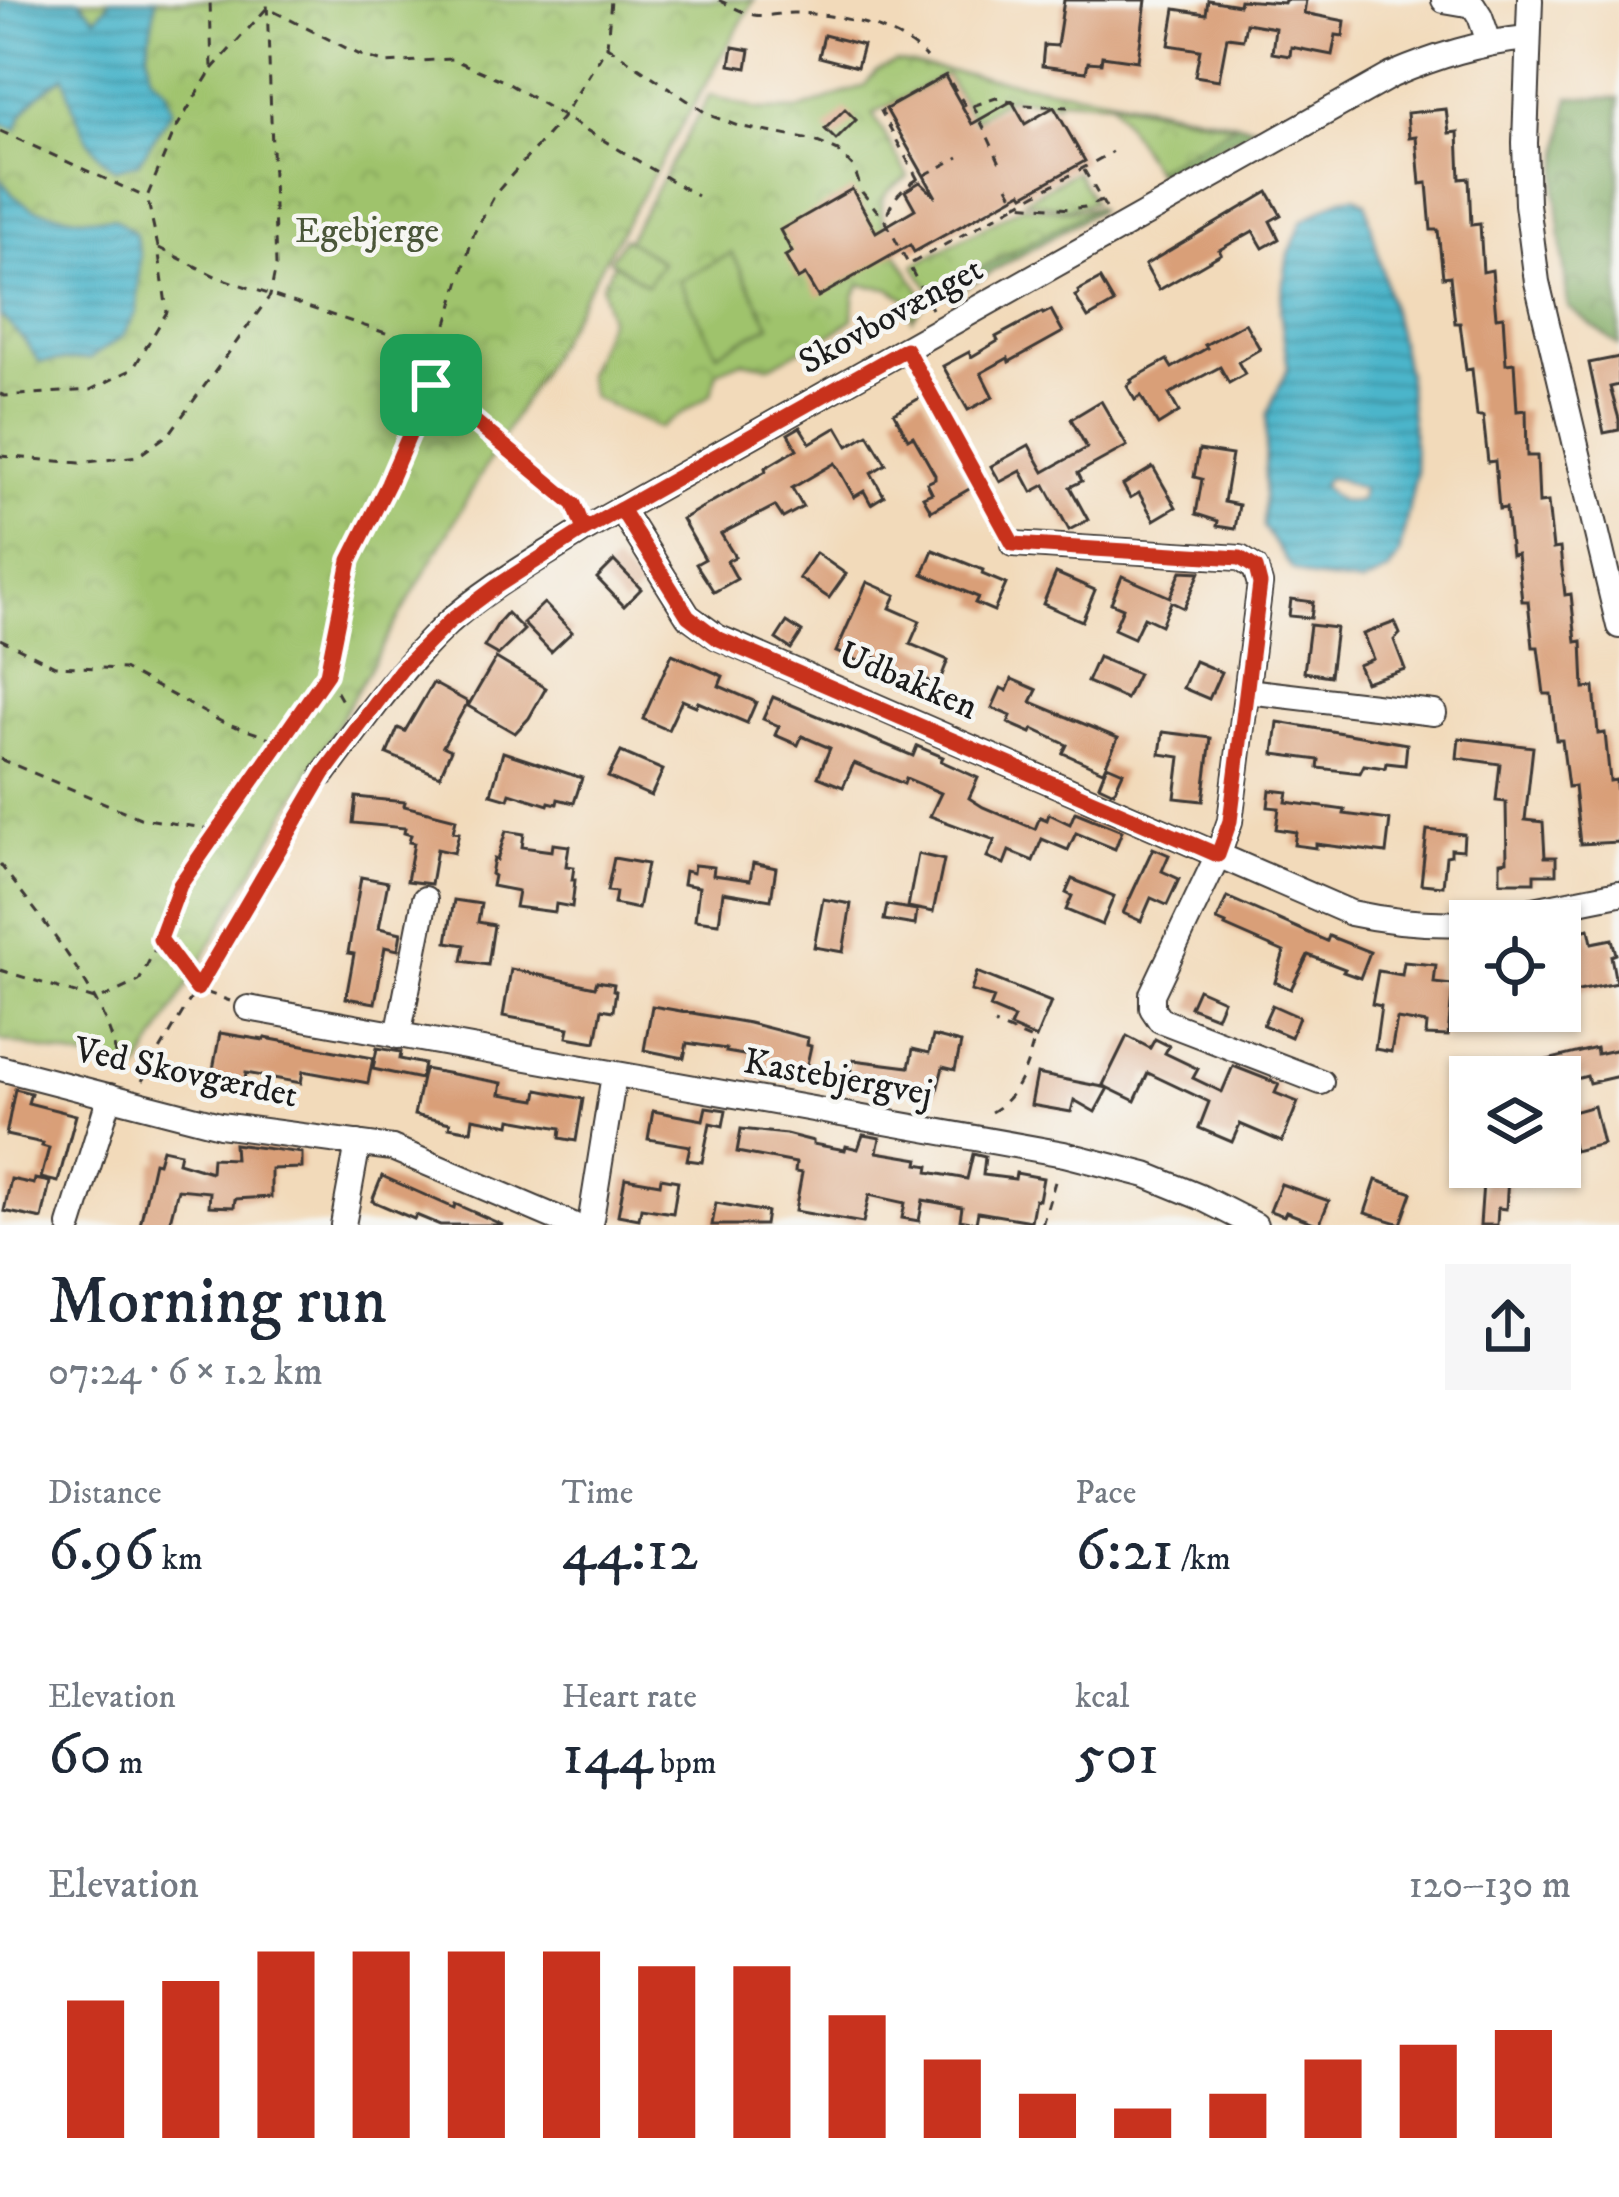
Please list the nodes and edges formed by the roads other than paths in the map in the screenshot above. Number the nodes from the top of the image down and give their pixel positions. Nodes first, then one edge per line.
1 (1444, 0) edge
2 (1531, 0) edge
3 (1527, 38) junction
4 (1489, 42) junction
5 (621, 509) junction
6 (1013, 544) road end
7 (1613, 572) edge
8 (1619, 626) edge
9 (1247, 692) junction
10 (1434, 713) dead end
11 (324, 773) road end
12 (1218, 855) junction
13 (1619, 893) edge
14 (425, 898) dead end
15 (1581, 901) edge
16 (1449, 924) edge
17 (248, 1008) road end
18 (398, 1036) junction
19 (0, 1067) edge
20 (614, 1075) junction
21 (1321, 1082) dead end
22 (120, 1098) junction
23 (358, 1143) junction
24 (70, 1225) edge
25 (343, 1225) edge
26 (573, 1225) edge
27 (590, 1225) edge
28 (1255, 1225) edge

1 - 4 street
2 - 3 street
3 - 4 street, Skovbovænget
3 - 7 street
4 - 5 street, Skovbovænget
5 - 11 street, Skovbovænget
5 - 12 street, Udbakken
6 - 9 street
7 - 8 street
9 - 10 street
9 - 12 street
12 - 16 street, Udbakken
12 - 21 street
13 - 15 street, Udbakken
14 - 18 street
17 - 18 street, Kastebjergvej
18 - 20 street, Kastebjergvej
19 - 22 street, Ved Skovgærdet
20 - 27 street
20 - 28 street, Kastebjergvej
22 - 23 street, Ved Skovgærdet
22 - 24 street
23 - 25 street
23 - 26 street, Ved Skovgærdet

